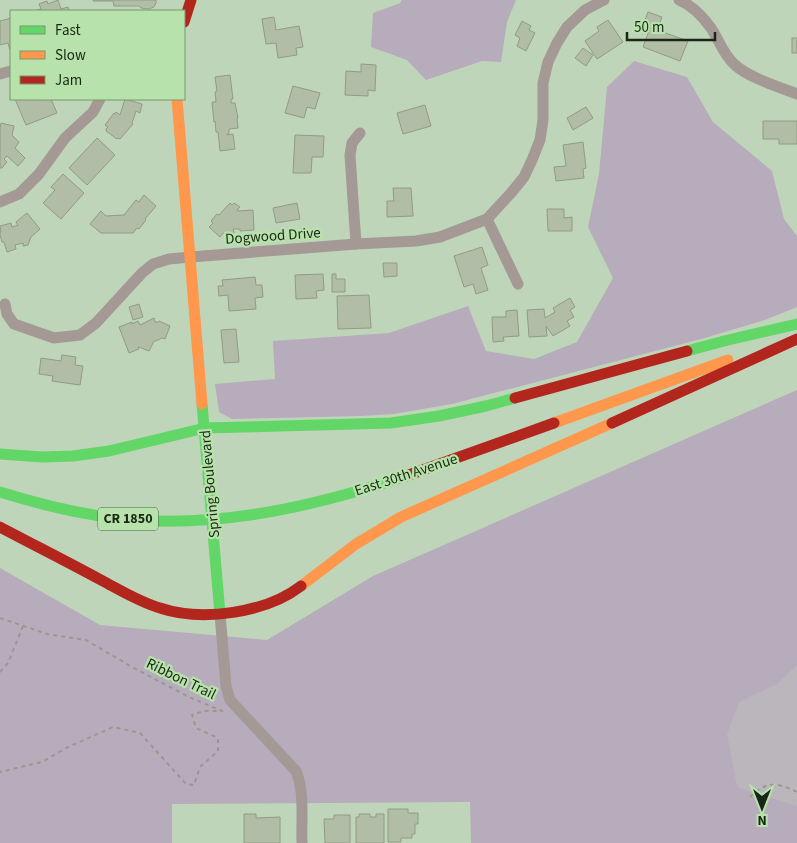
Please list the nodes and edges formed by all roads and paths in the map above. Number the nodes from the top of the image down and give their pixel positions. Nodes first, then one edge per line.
1 (190, 0) edge
2 (604, 0) edge
3 (678, 0) edge
4 (185, 18) edge
5 (797, 94) edge
6 (99, 100) edge
7 (177, 100) edge
8 (360, 133) dead end
9 (0, 202) edge
10 (487, 219) junction
11 (356, 244) junction
12 (191, 257) junction
13 (518, 284) dead end
14 (5, 304) dead end
15 (797, 324) edge
16 (797, 335) edge
17 (797, 339) edge
18 (205, 428) junction
19 (0, 454) edge
20 (0, 492) edge
21 (0, 527) edge
22 (220, 614) junction
23 (0, 618) edge
24 (23, 626) junction
25 (0, 672) edge
26 (0, 772) edge
27 (797, 792) edge
28 (750, 797) dead end
29 (302, 843) edge

1 - 4 main road
2 - 10 street, Dogwood Drive
3 - 5 street
6 - 9 street
7 - 12 main road, Spring Boulevard
8 - 11 street
10 - 11 street, Dogwood Drive
10 - 13 street
11 - 12 street, Dogwood Drive
12 - 14 street, Dogwood Drive
12 - 18 main road, Spring Boulevard
15 - 18 main road
16 - 20 main road, East 30th Avenue / CR 1850
17 - 22 main road
18 - 19 main road
18 - 22 main road, Spring Boulevard
21 - 22 main road
22 - 29 street, Spring Boulevard
23 - 24 path, Ribbon Trail
24 - 25 path
24 - 26 path, Ribbon Trail
27 - 28 path

